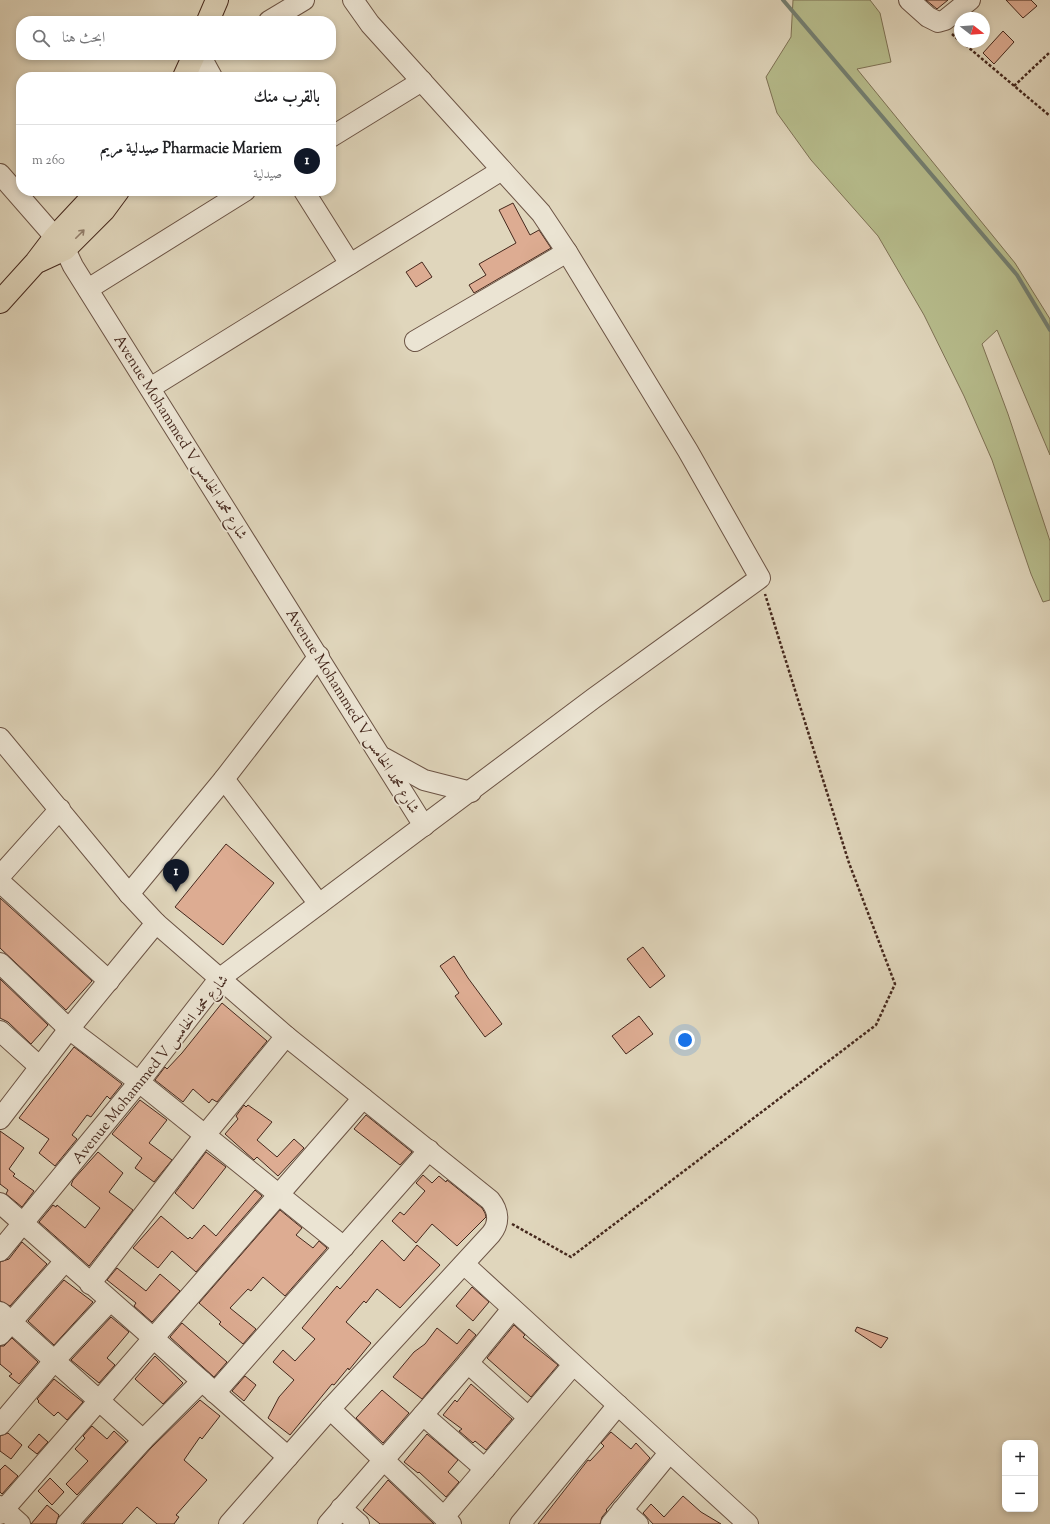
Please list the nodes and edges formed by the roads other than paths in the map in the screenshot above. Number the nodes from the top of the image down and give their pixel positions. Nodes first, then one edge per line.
1 (201, 0) edge
2 (217, 0) edge
3 (304, 0) edge
4 (353, 0) edge
5 (909, 0) edge
6 (970, 0) edge
7 (194, 16) edge
8 (210, 16) edge
9 (278, 16) edge
10 (176, 60) edge
11 (204, 61) edge
12 (171, 72) edge
13 (190, 72) edge
14 (422, 81) junction
15 (336, 134) edge
16 (502, 170) junction
17 (0, 174) edge
18 (16, 192) edge
19 (19, 196) edge
20 (94, 196) edge
21 (114, 196) edge
22 (237, 196) edge
23 (307, 196) edge
24 (60, 243) junction
25 (567, 252) junction
26 (350, 264) junction
27 (88, 289) junction
28 (0, 302) edge
29 (415, 342) dead end
30 (150, 388) junction
31 (319, 656) junction
32 (0, 738) edge
33 (382, 757) junction
34 (224, 779) junction
35 (471, 792) junction
36 (60, 809) junction
37 (424, 826) junction
38 (0, 876) edge
39 (0, 882) edge
40 (129, 894) junction
41 (319, 904) junction
42 (156, 923) junction
43 (0, 963) edge
44 (219, 979) junction
45 (108, 981) junction
46 (70, 1029) junction
47 (0, 1031) edge
48 (286, 1036) junction
49 (40, 1067) junction
50 (138, 1082) junction
51 (363, 1098) junction
52 (1, 1115) edge
53 (205, 1135) junction
54 (429, 1150) junction
55 (279, 1195) junction
56 (0, 1203) edge
57 (23, 1224) junction
58 (344, 1247) junction
59 (0, 1251) edge
60 (65, 1261) junction
61 (465, 1265) junction
62 (90, 1284) junction
63 (110, 1301) junction
64 (512, 1309) junction
65 (4, 1323) edge
66 (154, 1338) junction
67 (54, 1361) junction
68 (468, 1363) junction
69 (573, 1365) junction
70 (208, 1387) junction
71 (99, 1400) junction
72 (618, 1405) junction
73 (330, 1409) junction
74 (423, 1415) junction
75 (528, 1417) junction
76 (0, 1425) edge
77 (143, 1440) junction
78 (669, 1454) junction
79 (288, 1457) junction
80 (384, 1460) junction
81 (485, 1469) junction
82 (341, 1508) junction
83 (1, 1510) edge
84 (617, 1517) edge
85 (238, 1521) edge
86 (448, 1521) edge
87 (20, 1524) edge
88 (68, 1524) edge
89 (328, 1524) edge
90 (359, 1524) edge
91 (520, 1524) edge
92 (638, 1524) edge
93 (748, 1524) edge

1 - 7 main road
2 - 8 main road
3 - 9 street
4 - 14 street
5 - 6 street
10 - 12 main road
11 - 13 main road
14 - 15 street
14 - 16 street
16 - 25 street
16 - 26 street
17 - 18 street, Avenue Mohammed V شارع محمد الخامس
19 - 24 street, Avenue Mohammed V شارع محمد الخامس
20 - 24 main road
24 -> 21 main road
22 - 27 street
23 - 26 street
24 - 27 street, Avenue Mohammed V شارع محمد الخامس
24 - 28 main road
25 - 29 street
25 - 35 street
26 - 30 street
27 - 30 street, Avenue Mohammed V شارع محمد الخامس
30 - 31 street, Avenue Mohammed V شارع محمد الخامس
31 - 33 street, Avenue Mohammed V شارع محمد الخامس
31 - 34 street
32 - 36 street
33 - 35 street
33 - 37 street, Avenue Mohammed V شارع محمد الخامس
34 - 40 street
34 - 41 street
35 - 37 street
36 - 38 street
36 - 40 street
37 - 41 street, Avenue Mohammed V شارع محمد الخامس
39 - 45 street
40 - 42 street
41 - 44 street, Avenue Mohammed V شارع محمد الخامس
42 - 44 street
42 - 45 street
43 - 46 street
44 - 48 street
44 - 50 street, Avenue Mohammed V شارع محمد الخامس
45 - 46 street
46 - 49 street
46 - 50 street
47 - 49 street
48 - 51 street
48 - 53 street
49 - 52 street
50 - 53 street
50 - 57 street, Avenue Mohammed V شارع محمد الخامس
51 - 54 street
51 - 55 street
53 - 55 street
53 - 62 street
54 - 58 street
54 - 61 street
55 - 58 street
55 - 66 street
56 - 57 street
57 - 59 street, Avenue Mohammed V شارع محمد الخامس
57 - 60 street
58 - 70 street
60 - 62 street
60 - 65 street
61 - 64 street
61 - 73 street
62 - 63 street
63 - 66 street
63 - 67 street
64 - 68 street
64 - 69 street
65 - 67 street
66 - 70 street
66 - 71 street
67 - 71 street
67 - 76 street
68 - 74 street
68 - 75 street
69 - 72 street
69 - 75 street
70 - 77 street
70 - 79 street
71 - 77 street
71 - 83 street
72 - 78 street
72 - 91 street
73 - 79 street
73 - 80 street
74 - 80 street
74 - 81 street
75 - 81 street
77 - 88 street
78 - 84 street
78 - 93 street
79 - 85 street
80 - 82 street
80 - 86 street
81 - 86 street
82 - 89 street
82 - 90 street
83 - 87 street
84 - 92 street

